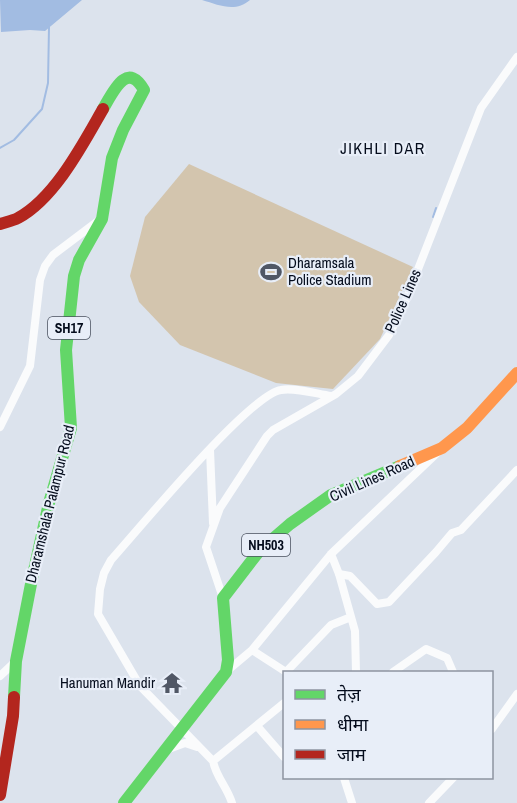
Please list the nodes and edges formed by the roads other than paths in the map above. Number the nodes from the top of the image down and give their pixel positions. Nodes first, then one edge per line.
1 (517, 57) edge
2 (102, 219) junction
3 (0, 224) edge
4 (517, 373) edge
5 (331, 396) junction
6 (0, 427) edge
7 (442, 448) junction
8 (210, 450) junction
9 (517, 471) edge
10 (213, 527) junction
11 (332, 554) junction
12 (339, 574) junction
13 (223, 597) junction
14 (351, 617) junction
15 (252, 650) junction
16 (16, 662) junction
17 (284, 671) edge
18 (287, 671) edge
19 (356, 671) edge
20 (394, 671) edge
21 (453, 671) edge
22 (226, 672) junction
23 (0, 675) edge
24 (517, 694) edge
25 (283, 705) edge
26 (257, 726) junction
27 (493, 728) edge
28 (182, 730) junction
29 (200, 748) junction
30 (165, 751) junction
31 (283, 755) edge
32 (213, 761) junction
33 (345, 779) edge
34 (451, 779) edge
35 (0, 795) edge
36 (124, 803) edge
37 (232, 803) edge
38 (352, 803) edge
39 (429, 803) edge

1 - 5 street, Police Lines
2 - 3 main road, Dharamshala Palampur Road / SH17
2 - 6 street
2 - 16 main road, Dharamshala Palampur Road / SH17
4 - 7 main road, Civil Lines Road / NH503
5 - 8 street
5 - 10 street, Police Lines
7 - 11 street
7 - 13 main road, Civil Lines Road / NH503
8 - 10 street
8 - 28 street
9 - 12 street
10 - 13 street, Police Lines
11 - 12 street
11 - 15 street
12 - 14 street
13 - 22 main road
14 - 18 street
14 - 19 street
15 - 17 street
15 - 22 street
16 - 23 street
16 - 35 main road, Dharamshala Palampur Road / SH17
20 - 21 street
22 - 28 main road
24 - 27 street
25 - 26 street
26 - 31 street
26 - 32 street
28 - 29 street
28 - 30 main road
29 - 30 street
29 - 32 street
30 - 36 main road
32 - 37 street
33 - 38 street
34 - 39 street

